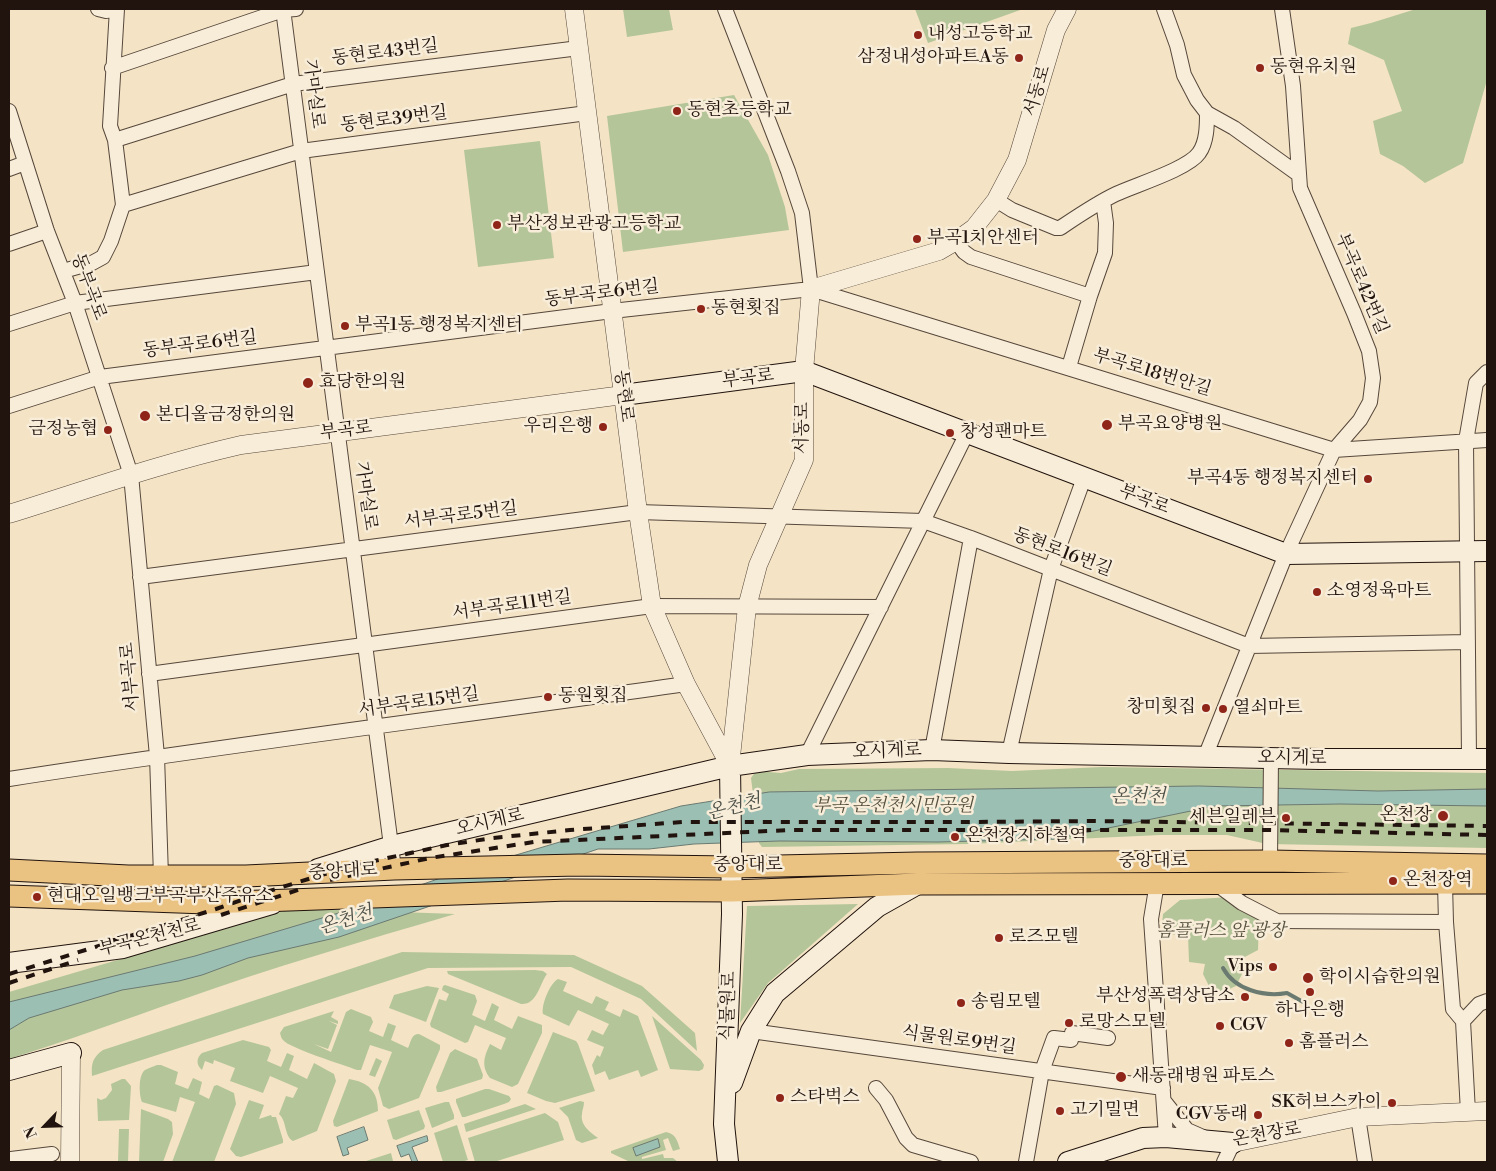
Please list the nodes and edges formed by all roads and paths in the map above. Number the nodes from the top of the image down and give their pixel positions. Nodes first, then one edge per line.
1 (98, 9) edge
2 (117, 9) edge
3 (287, 9) edge
4 (574, 9) edge
5 (725, 9) edge
6 (1067, 9) edge
7 (1164, 9) edge
8 (1282, 9) edge
9 (579, 48) junction
10 (112, 68) junction
11 (293, 84) junction
12 (9, 111) edge
13 (1207, 112) junction
14 (587, 113) junction
15 (115, 140) junction
16 (301, 151) junction
17 (24, 164) junction
18 (9, 169) edge
19 (1298, 174) junction
20 (996, 200) junction
21 (1103, 201) junction
22 (122, 205) junction
23 (47, 231) junction
24 (956, 241) junction
25 (9, 244) edge
26 (63, 271) junction
27 (317, 272) junction
28 (811, 289) junction
29 (1090, 296) junction
30 (75, 302) junction
31 (612, 311) junction
32 (9, 324) edge
33 (327, 348) junction
34 (1069, 367) junction
35 (804, 371) junction
36 (1487, 372) edge
37 (100, 377) junction
38 (623, 395) junction
39 (9, 406) edge
40 (338, 432) junction
41 (967, 433) junction
42 (1487, 440) edge
43 (1466, 441) junction
44 (1334, 450) junction
45 (130, 475) junction
46 (1084, 478) junction
47 (638, 512) junction
48 (9, 514) edge
49 (779, 516) junction
50 (923, 521) junction
51 (972, 538) junction
52 (354, 549) junction
53 (1477, 551) edge
54 (1286, 554) junction
55 (1051, 569) junction
56 (140, 577) junction
57 (652, 606) junction
58 (747, 607) junction
59 (881, 608) junction
60 (1468, 642) junction
61 (366, 644) junction
62 (1249, 646) junction
63 (150, 674) junction
64 (686, 684) junction
65 (377, 728) junction
66 (932, 750) junction
67 (1009, 753) junction
68 (807, 755) junction
69 (157, 756) junction
70 (1205, 757) junction
71 (1271, 758) junction
72 (1478, 759) edge
73 (730, 766) junction
74 (9, 779) edge
75 (392, 846) junction
76 (732, 858) junction
77 (1270, 861) junction
78 (1487, 865) edge
79 (394, 869) junction
80 (9, 870) edge
81 (302, 874) junction
82 (161, 876) junction
83 (1214, 883) junction
84 (1487, 883) edge
85 (918, 884) junction
86 (1157, 884) junction
87 (1445, 884) junction
88 (732, 890) junction
89 (9, 896) edge
90 (289, 899) junction
91 (1446, 922) junction
92 (9, 963) edge
93 (1487, 1000) edge
94 (1463, 1022) junction
95 (751, 1031) junction
96 (1108, 1038) dead end
97 (71, 1052) joint
98 (9, 1070) edge
99 (1042, 1071) junction
100 (876, 1088) dead end
101 (1163, 1095) junction
102 (1487, 1111) edge
103 (1468, 1112) junction
104 (1358, 1117) junction
105 (724, 1124) junction
106 (1166, 1137) junction
107 (1213, 1142) junction
108 (1233, 1144) junction
109 (52, 1154) dead end
110 (12, 1162) edge
111 (70, 1162) edge
112 (728, 1162) edge
113 (972, 1162) edge
114 (1026, 1162) edge
115 (1068, 1162) edge
116 (1224, 1162) edge
117 (1365, 1162) edge

1 - 2 street
2 - 10 street
3 - 10 street
3 - 11 street, 가마실로
4 - 9 street, 동현로
5 - 28 street
6 - 20 street, 서동로
7 - 13 street
8 - 19 street, 부곡로42번길
9 - 11 street, 동현로43번길
9 - 14 street, 동현로
10 - 15 street
11 - 15 street, 동현로43번길
11 - 16 street, 가마실로
12 - 17 street, 동부곡로
13 - 19 street
13 - 21 street
14 - 16 street, 동현로39번길
14 - 31 street, 동현로
15 - 22 street
16 - 22 street, 동현로39번길
16 - 27 street, 가마실로
17 - 18 street
17 - 23 street, 동부곡로
19 - 44 street, 부곡로42번길
20 - 21 street
20 - 24 street, 서동로
21 - 29 street
22 - 26 street
23 - 25 street
23 - 26 street, 동부곡로
24 - 28 street, 서동로
24 - 29 street
26 - 30 street, 동부곡로
27 - 30 street
27 - 33 street, 가마실로
28 - 31 street, 동부곡로6번길
28 - 34 street, 부곡로18번안길
28 - 35 street, 서동로
29 - 34 street
30 - 32 street
30 - 37 street, 동부곡로
31 - 33 street, 동부곡로6번길
31 - 38 street, 동현로
33 - 37 street, 동부곡로6번길
33 - 40 street, 가마실로
34 - 44 street, 부곡로18번안길
35 - 38 main road, 부곡로
35 - 41 main road, 부곡로
35 - 49 street, 서동로
36 - 43 street
37 - 39 street, 동부곡로6번길
37 - 45 street, 동부곡로
38 - 40 street, 부곡로
38 - 47 street, 동현로
40 - 45 street, 부곡로
40 - 52 street, 가마실로
41 - 46 main road, 부곡로
41 - 50 street
42 - 43 street, 부곡로18번안길
43 - 44 street, 부곡로18번안길
43 - 53 street
44 - 54 street, 부곡로42번길
45 - 48 street, 부곡로
45 - 56 street, 서부곡로
46 - 54 main road, 부곡로
46 - 55 street
47 - 49 street, 동현로16번길
47 - 52 street, 서부곡로5번길
47 - 57 street, 동현로
49 - 50 street, 동현로16번길
49 - 58 street, 서동로
50 - 51 street, 동현로16번길
50 - 59 street
51 - 55 street, 동현로16번길
51 - 66 street
52 - 56 street, 서부곡로5번길
52 - 61 street, 가마실로
53 - 54 main road, 부곡로
53 - 60 street
54 - 62 street, 부곡로42번길
55 - 62 street, 동현로16번길
55 - 67 street
56 - 63 street, 서부곡로
57 - 58 street, 서부곡로11번길
57 - 61 street, 서부곡로11번길
57 - 64 street, 동현로
58 - 59 street, 서부곡로11번길
58 - 73 street, 서동로
59 - 68 street
60 - 62 street, 동현로16번길
60 - 72 street
61 - 63 street, 서부곡로11번길
61 - 65 street, 가마실로
62 - 70 street, 부곡로42번길
63 - 69 street, 서부곡로
64 - 65 street, 서부곡로15번길
64 - 73 street, 동현로
65 - 69 street, 서부곡로15번길
65 - 75 street, 가마실로
66 - 67 main road, 오시게로
66 - 68 main road, 오시게로
67 - 70 main road, 오시게로
68 - 73 main road, 오시게로
69 - 74 street, 서부곡로15번길
69 - 82 street, 서부곡로
70 - 71 main road, 오시게로
71 - 72 main road, 오시게로
71 - 77 street
73 - 75 main road, 오시게로
73 - 76 main road, 식물원로
75 - 79 street, 가마실로
75 - 81 main road, 오시게로
76 - 77 main road, 중앙대로
76 - 79 main road, 중앙대로
76 - 88 main road, 식물원로
77 - 78 main road, 중앙대로
79 - 81 main road, 중앙대로
80 - 82 main road, 중앙대로
81 - 82 main road, 중앙대로
83 - 86 main road, 중앙대로
83 - 87 main road, 중앙대로
83 - 91 street
84 - 87 main road, 중앙대로
85 - 86 main road, 중앙대로
85 - 88 main road, 중앙대로
85 - 95 main road
86 - 101 street
87 - 91 street
88 - 90 main road, 중앙대로
88 - 105 main road, 식물원로
89 - 90 main road, 중앙대로
90 - 92 main road, 부곡온천천로
91 - 94 street
93 - 94 street
94 - 103 street
95 - 99 street, 식물원로9번길
95 - 105 main road
96 - 99 street
97 - 98 main road
97 - 111 street
99 - 101 street, 식물원로9번길
99 - 114 street
100 - 113 street
101 - 106 street
101 - 107 street
102 - 103 street, 온천장로
103 - 104 street, 온천장로
104 - 108 street, 온천장로
104 - 117 street
105 - 112 main road, 식물원로
106 - 107 main road, 온천장로
106 - 115 main road, 온천장로
107 - 108 main road, 온천장로
108 - 116 street
109 - 110 street

